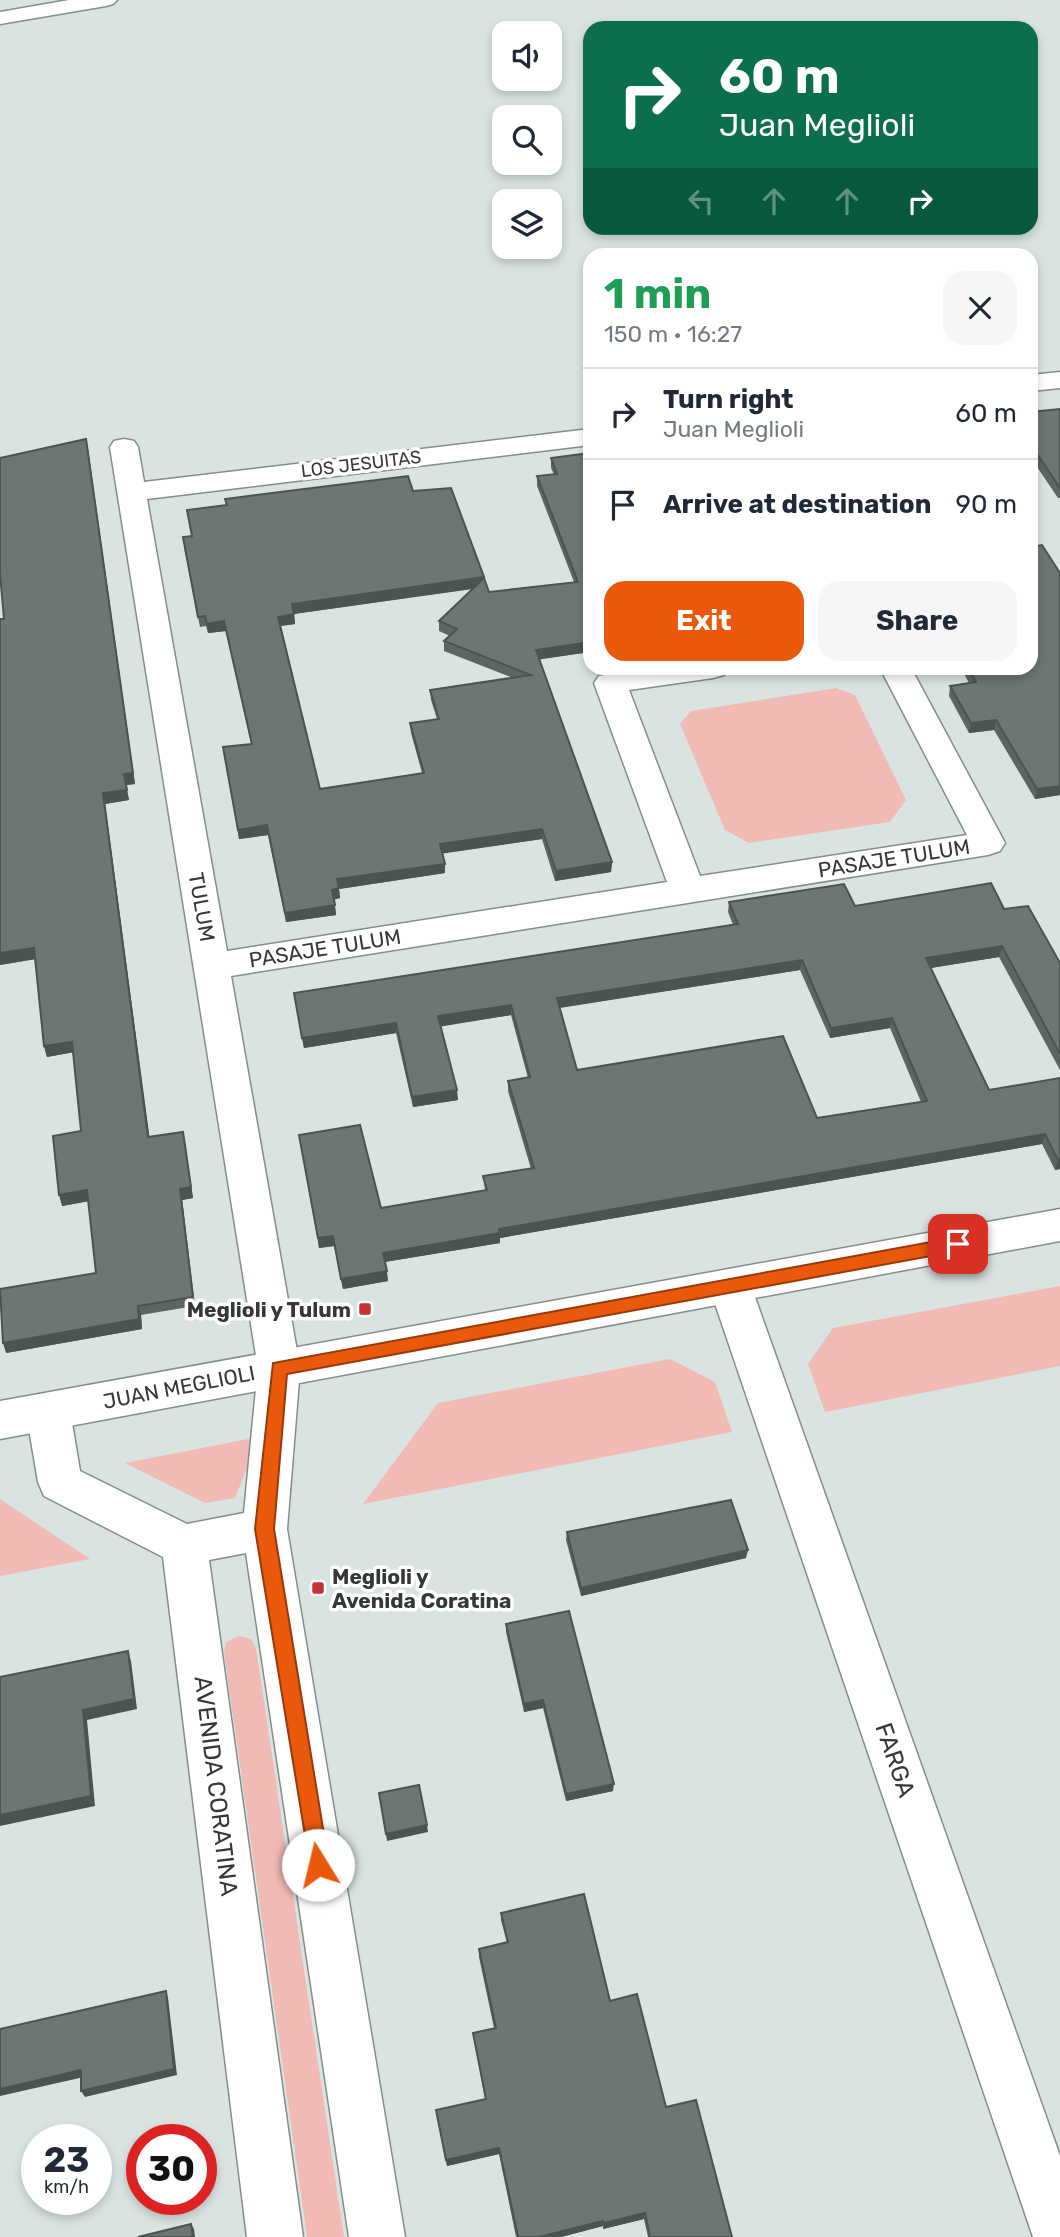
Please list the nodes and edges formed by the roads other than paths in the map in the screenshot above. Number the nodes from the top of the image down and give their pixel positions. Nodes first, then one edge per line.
1 (106, 0) edge
2 (4, 17) edge
3 (1060, 380) edge
4 (1038, 382) edge
5 (583, 438) edge
6 (124, 447) dead end
7 (132, 492) junction
8 (665, 675) edge
9 (899, 675) edge
10 (688, 890) junction
11 (212, 966) junction
12 (1060, 1225) edge
13 (730, 1286) junction
14 (279, 1368) junction
15 (48, 1411) junction
16 (0, 1420) edge
17 (265, 1529) junction
18 (184, 1545) junction
19 (1060, 2234) edge
20 (275, 2237) edge
21 (377, 2237) edge

1 - 2 street
3 - 4 street
5 - 7 street, LOS JESUITAS
6 - 7 street, TULUM
7 - 11 street, TULUM
8 - 10 street
9 - 10 street, PASAJE TULUM
10 - 11 street, PASAJE TULUM
11 - 14 street, TULUM
12 - 13 street, JUAN MEGLIOLI
13 - 14 street, JUAN MEGLIOLI
13 - 19 street, FARGA
14 - 15 street, JUAN MEGLIOLI
14 - 17 street
15 - 16 street, JUAN MEGLIOLI
15 - 18 street
17 - 18 street
17 - 21 street
18 - 20 street, AVENIDA CORATINA

